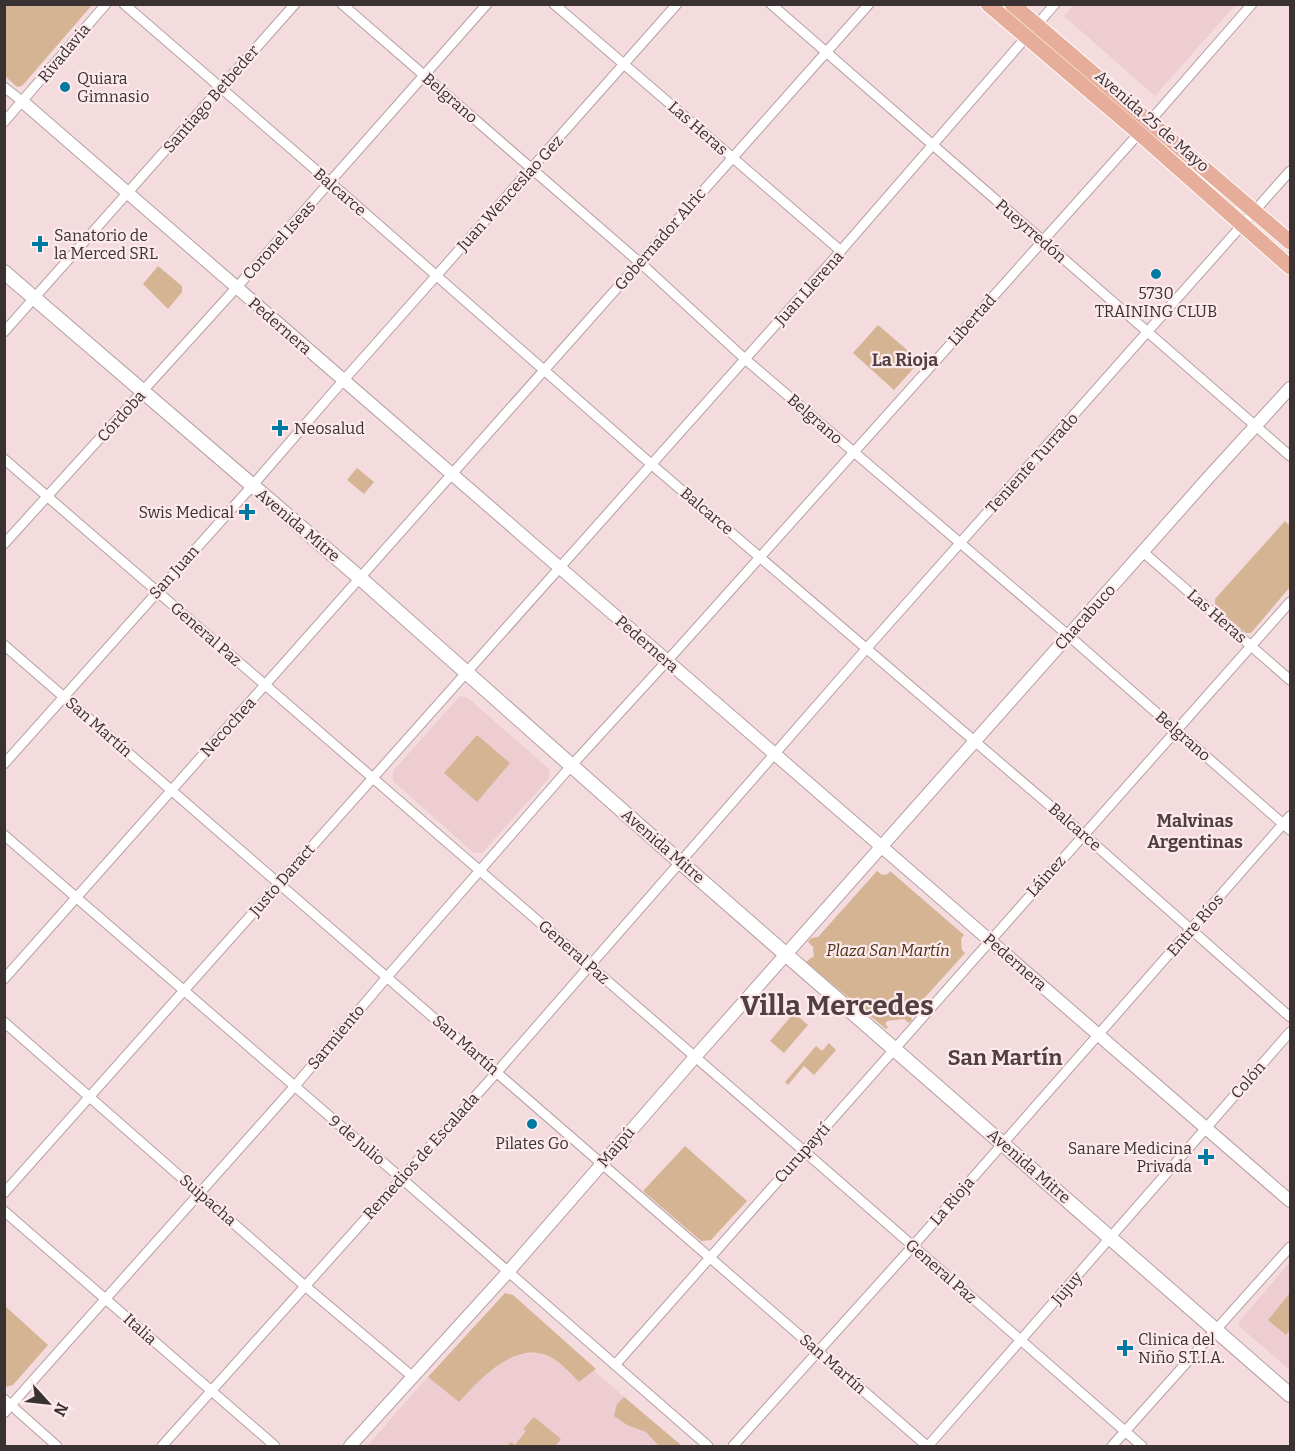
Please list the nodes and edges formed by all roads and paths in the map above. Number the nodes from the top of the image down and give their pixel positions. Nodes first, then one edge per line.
1 (106, 4) edge
2 (123, 4) edge
3 (295, 4) edge
4 (342, 4) edge
5 (487, 4) edge
6 (554, 4) edge
7 (677, 4) edge
8 (771, 4) edge
9 (869, 4) edge
10 (988, 4) edge
11 (1012, 4) edge
12 (1055, 4) edge
13 (1252, 4) edge
14 (1031, 31) junction
15 (827, 53) junction
16 (625, 65) junction
17 (425, 76) junction
18 (4, 87) edge
19 (220, 89) junction
20 (23, 102) junction
21 (1150, 121) junction
22 (4, 122) edge
23 (1139, 133) junction
24 (933, 145) junction
25 (732, 157) junction
26 (531, 168) junction
27 (1290, 171) edge
28 (330, 183) junction
29 (128, 194) junction
30 (1255, 211) junction
31 (1242, 224) junction
32 (1042, 241) junction
33 (1290, 242) edge
34 (841, 251) junction
35 (639, 263) junction
36 (1290, 267) edge
37 (4, 272) edge
38 (437, 276) junction
39 (237, 287) junction
40 (34, 298) junction
41 (4, 332) edge
42 (1148, 333) junction
43 (745, 359) junction
44 (544, 370) junction
45 (344, 381) junction
46 (1290, 388) edge
47 (143, 390) junction
48 (1256, 426) junction
49 (854, 452) junction
50 (1290, 456) edge
51 (4, 459) edge
52 (651, 464) junction
53 (451, 474) junction
54 (252, 486) junction
55 (47, 496) junction
56 (4, 544) edge
57 (961, 544) junction
58 (1143, 552) junction
59 (761, 556) junction
60 (559, 568) junction
61 (360, 578) junction
62 (157, 591) junction
63 (1290, 602) edge
64 (1069, 636) junction
65 (4, 645) edge
66 (1251, 646) junction
67 (867, 648) junction
68 (667, 662) junction
69 (466, 672) junction
70 (1290, 680) edge
71 (265, 684) junction
72 (64, 696) junction
73 (1176, 730) junction
74 (975, 741) junction
75 (774, 755) junction
76 (4, 764) edge
77 (571, 766) junction
78 (372, 777) junction
79 (172, 790) junction
80 (1288, 823) edge
81 (1083, 834) junction
82 (4, 835) edge
83 (881, 847) junction
84 (679, 861) junction
85 (480, 871) junction
86 (279, 883) junction
87 (76, 898) junction
88 (1192, 929) junction
89 (989, 940) junction
90 (787, 955) junction
91 (589, 965) junction
92 (387, 977) junction
93 (4, 980) edge
94 (184, 992) junction
95 (1290, 1017) edge
96 (4, 1022) edge
97 (1290, 1032) edge
98 (1098, 1034) junction
99 (895, 1049) junction
100 (695, 1057) junction
101 (496, 1072) junction
102 (294, 1087) junction
103 (89, 1097) junction
104 (1206, 1128) junction
105 (1002, 1143) junction
106 (804, 1151) junction
107 (602, 1164) junction
108 (401, 1178) junction
109 (199, 1192) junction
110 (4, 1193) edge
111 (1290, 1201) edge
112 (4, 1212) edge
113 (1111, 1238) junction
114 (913, 1246) junction
115 (1290, 1247) edge
116 (709, 1257) junction
117 (508, 1272) junction
118 (305, 1286) junction
119 (106, 1299) junction
120 (1216, 1330) junction
121 (1021, 1341) junction
122 (818, 1352) junction
123 (615, 1365) junction
124 (413, 1377) junction
125 (210, 1392) junction
126 (1290, 1395) edge
127 (8, 1402) edge
128 (4, 1413) edge
129 (1125, 1432) junction
130 (57, 1446) edge
131 (162, 1446) edge
132 (275, 1446) edge
133 (351, 1446) edge
134 (708, 1446) edge
135 (733, 1446) edge
136 (927, 1446) edge
137 (1112, 1446) edge
138 (1142, 1446) edge

1 - 20 street, Rivadavia
2 - 19 street, Balcarce
3 - 19 street, Santiago Betbeder
4 - 17 street, Belgrano
5 - 17 street, Coronel Iseas
6 - 16 street, Las Heras
7 - 16 street, Juan Wenceslao Gez
8 - 15 street, Pueyrredón
9 - 15 street, Gobernador Alric
10 - 14 main road, Avenida 25 de Mayo
11 - 14 main road, Avenida 25 de Mayo
12 - 14 street, Juan Llerena
13 - 21 street, Libertad
14 - 21 main road, Avenida 25 de Mayo
14 - 23 main road, Avenida 25 de Mayo
14 - 24 street, Juan Llerena
15 - 24 street, Pueyrredón
15 - 25 street, Gobernador Alric
16 - 25 street, Las Heras
16 - 26 street, Juan Wenceslao Gez
17 - 26 street, Belgrano
17 - 28 street, Coronel Iseas
18 - 20 street, Pedernera
19 - 28 street, Balcarce
19 - 29 street, Santiago Betbeder
20 - 22 street, Rivadavia
20 - 29 street, Pedernera
21 - 23 street, Libertad
21 - 30 main road, Avenida 25 de Mayo
23 - 31 main road, Avenida 25 de Mayo
23 - 32 street, Libertad
24 - 32 street, Pueyrredón
24 - 34 street, Juan Llerena
25 - 34 street, Las Heras
25 - 35 street, Gobernador Alric
26 - 35 street, Belgrano
26 - 38 street, Juan Wenceslao Gez
27 - 30 street, Teniente Turrado
28 - 38 street, Balcarce
28 - 39 street, Coronel Iseas
29 - 39 street, Pedernera
29 - 40 street, Santiago Betbeder
30 - 31 street, Teniente Turrado
30 - 33 main road, Avenida 25 de Mayo
31 - 36 main road, Avenida 25 de Mayo
31 - 42 street, Teniente Turrado
32 - 42 street, Pueyrredón
32 - 49 street, Libertad
34 - 43 street, Juan Llerena
35 - 43 street, Belgrano
35 - 44 street, Gobernador Alric
37 - 40 main road, Avenida Mitre
38 - 44 street, Balcarce
38 - 45 street, Juan Wenceslao Gez
39 - 45 street, Pedernera
39 - 47 street, Córdoba
40 - 41 street, Santiago Betbeder
40 - 47 main road, Avenida Mitre
42 - 48 street, Pueyrredón
42 - 57 street, Teniente Turrado
43 - 49 street, Belgrano
43 - 52 street, Juan Llerena
44 - 52 street, Balcarce
44 - 53 street, Gobernador Alric
45 - 53 street, Pedernera
45 - 54 street, San Juan
46 - 48 street, Chacabuco
47 - 54 main road, Avenida Mitre
47 - 55 street, Córdoba
48 - 50 street, Pueyrredón
48 - 58 street, Chacabuco
49 - 57 street, Belgrano
49 - 59 street, Libertad
51 - 55 street, General Paz
52 - 59 street, Balcarce
52 - 60 street, Juan Llerena
53 - 60 street, Pedernera
53 - 61 street, Necochea
54 - 61 main road, Avenida Mitre
54 - 62 street, San Juan
55 - 56 street, Córdoba
55 - 62 street, General Paz
57 - 64 street, Belgrano
57 - 67 street, Teniente Turrado
58 - 64 street, Chacabuco
58 - 66 street, Las Heras
59 - 67 street, Balcarce
59 - 68 street, Libertad
60 - 68 street, Pedernera
60 - 69 street, Justo Daract
61 - 69 main road, Avenida Mitre
61 - 71 street, Necochea
62 - 71 street, General Paz
62 - 72 street, San Juan
63 - 66 street, Láinez
64 - 73 street, Belgrano
64 - 74 street, Chacabuco
65 - 72 street, San Martín
66 - 70 street, Las Heras
66 - 73 street, Láinez
67 - 74 street, Balcarce
67 - 75 street, Teniente Turrado
68 - 75 street, Pedernera
68 - 77 street, Sarmiento
69 - 77 main road, Avenida Mitre
69 - 78 street, Justo Daract
71 - 78 street, General Paz
71 - 79 street, Necochea
72 - 76 street, San Juan
72 - 79 street, San Martín
73 - 80 street, Belgrano
73 - 81 street, Láinez
74 - 81 street, Balcarce
74 - 83 street, Chacabuco
75 - 83 street, Pedernera
75 - 84 street, Remedios de Escalada
77 - 84 main road, Avenida Mitre
77 - 85 street, Sarmiento
78 - 85 street, General Paz
78 - 86 street, Justo Daract
79 - 86 street, San Martín
79 - 87 street, Necochea
80 - 88 street, Entre Ríos
81 - 88 street, Balcarce
81 - 89 street, Láinez
82 - 87 street, 9 de Julio
83 - 89 street, Pedernera
83 - 90 street, Maipú
84 - 90 main road, Avenida Mitre
84 - 91 street, Remedios de Escalada
85 - 91 street, General Paz
85 - 92 street, Sarmiento
86 - 92 street, San Martín
86 - 94 street, Justo Daract
87 - 93 street, Necochea
87 - 94 street, 9 de Julio
88 - 95 street, Balcarce
88 - 98 street, Entre Ríos
89 - 98 street, Pedernera
89 - 99 street, Curupaytí
90 - 99 main road, Avenida Mitre
90 - 100 street, Maipú
91 - 100 street, General Paz
91 - 101 street, Remedios de Escalada
92 - 101 street, San Martín
92 - 102 street, Sarmiento
94 - 102 street, 9 de Julio
94 - 103 street, Justo Daract
96 - 103 street, Suipacha
97 - 104 street, Colón
98 - 104 street, Pedernera
98 - 105 street, La Rioja
99 - 105 main road, Avenida Mitre
99 - 106 street, Curupaytí
100 - 106 street, General Paz
100 - 107 street, Maipú
101 - 107 street, San Martín
101 - 108 street, Remedios de Escalada
102 - 108 street, 9 de Julio
102 - 109 street, Sarmiento
103 - 109 street, Suipacha
103 - 110 street, Justo Daract
104 - 111 street, Pedernera
104 - 113 street, Jujuy
105 - 113 main road, Avenida Mitre
105 - 114 street, La Rioja
106 - 114 street, General Paz
106 - 116 street, Curupaytí
107 - 116 street, San Martín
107 - 117 street, Maipú
108 - 117 street, 9 de Julio
108 - 118 street, Remedios de Escalada
109 - 118 street, Suipacha
109 - 119 street, Sarmiento
112 - 119 street, Italia
113 - 120 main road, Avenida Mitre
113 - 121 street, Jujuy
114 - 121 street, General Paz
114 - 122 street, La Rioja
115 - 120 street
116 - 122 street, San Martín
116 - 123 street, Curupaytí
117 - 123 street, 9 de Julio
117 - 124 street, Maipú
118 - 124 street, Suipacha
118 - 125 street, Remedios de Escalada
119 - 125 street, Italia
119 - 127 street, Sarmiento
120 - 126 main road, Avenida Mitre
120 - 129 street
121 - 129 street, General Paz
121 - 136 street, Jujuy
122 - 135 street, La Rioja
122 - 136 street, San Martín
123 - 134 street, 9 de Julio
124 - 133 street, Maipú
125 - 131 street, Remedios de Escalada
125 - 132 street, Italia
127 - 128 street, Sarmiento
127 - 130 street
129 - 137 street
129 - 138 street, General Paz

